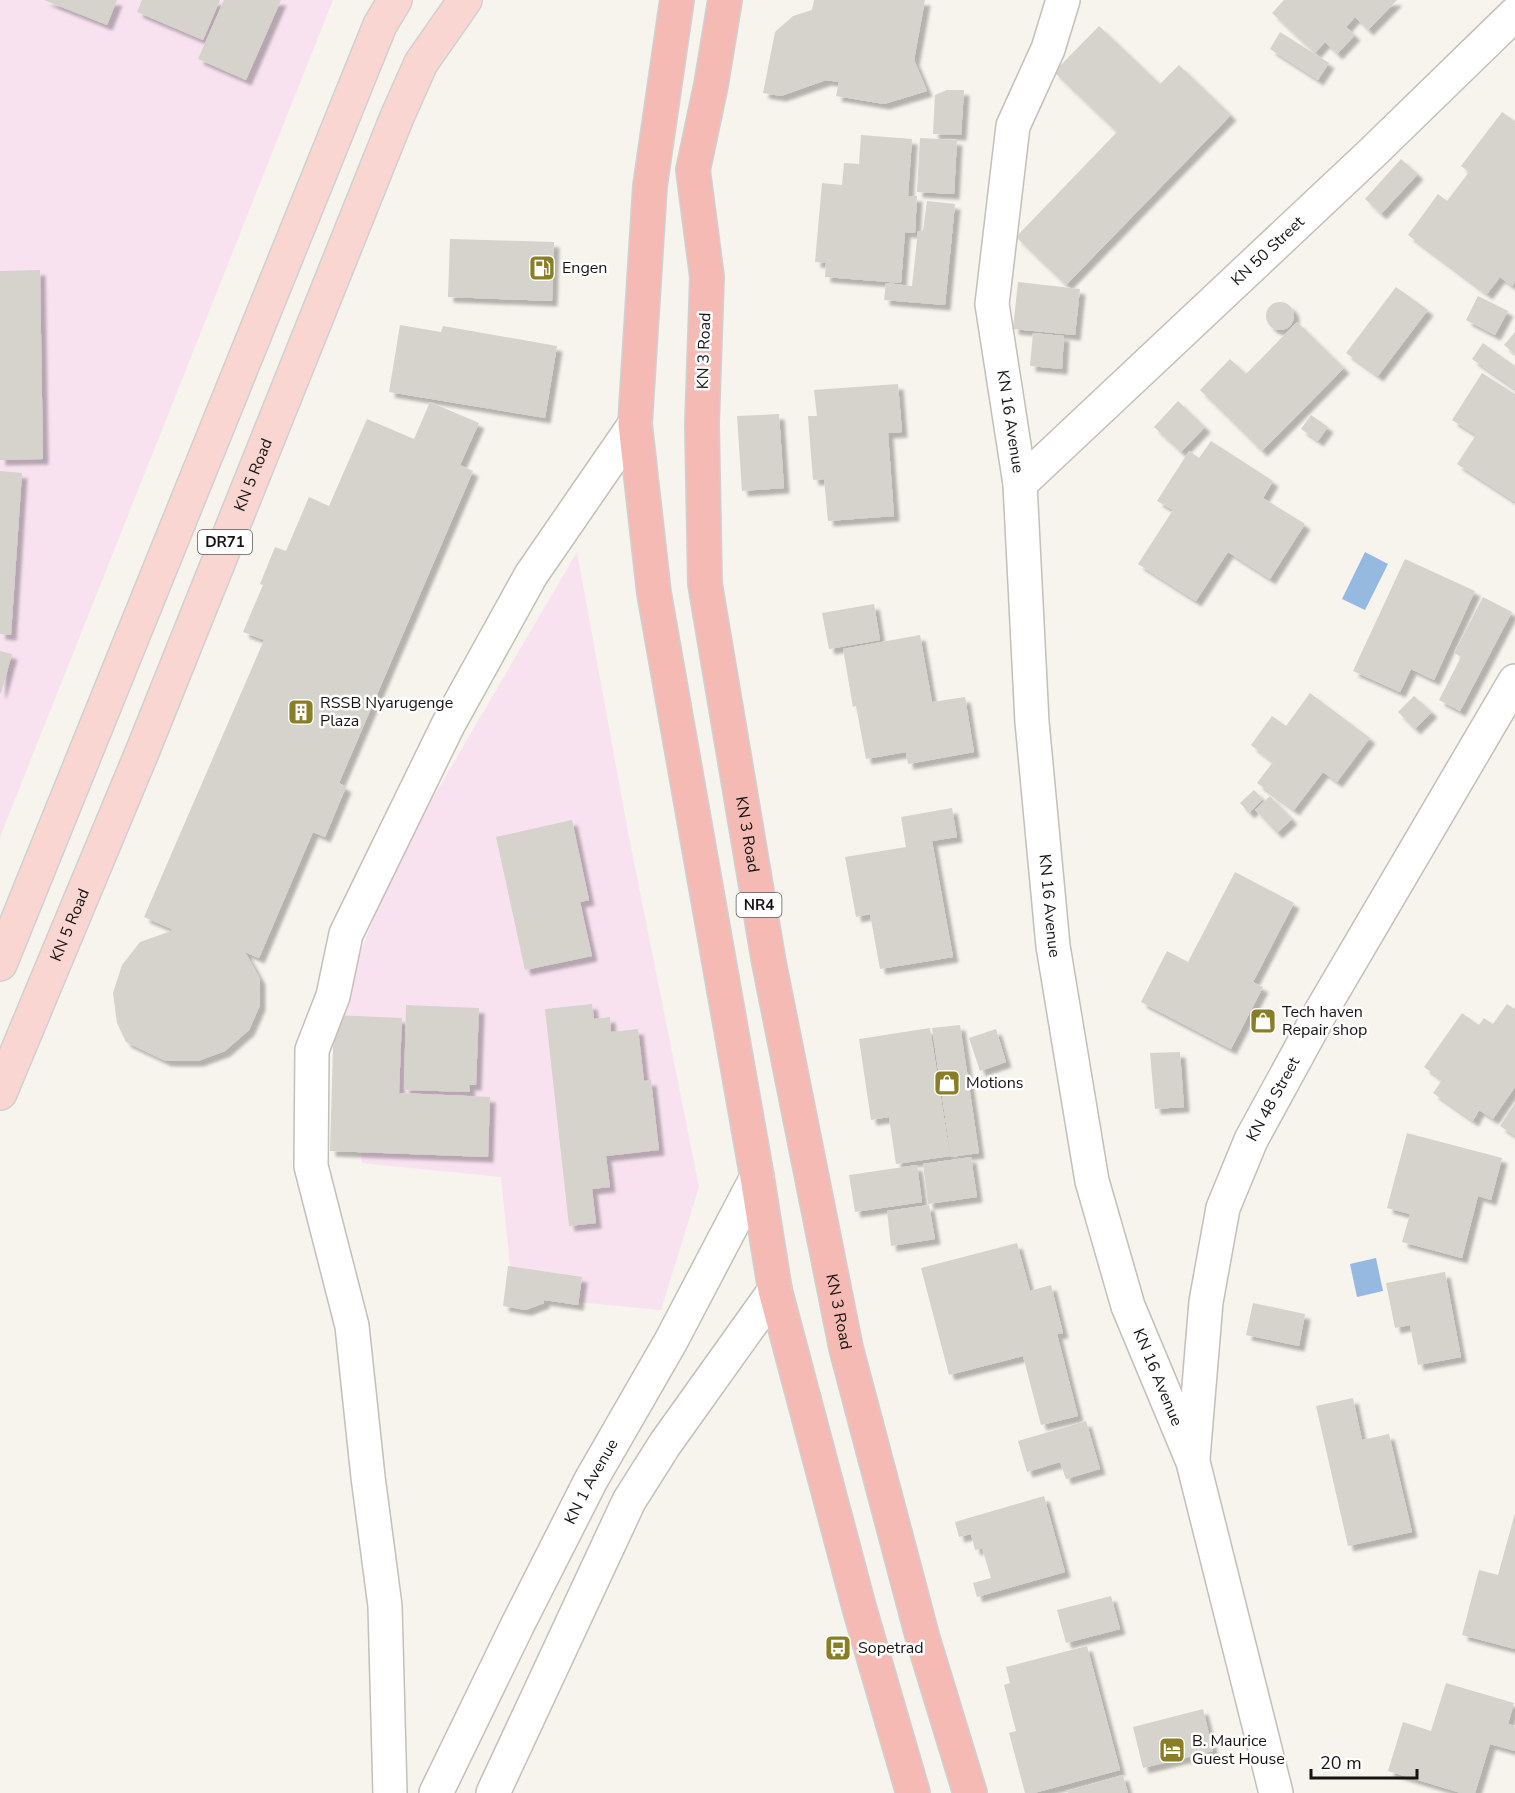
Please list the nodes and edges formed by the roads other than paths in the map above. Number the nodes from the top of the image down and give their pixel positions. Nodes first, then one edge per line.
1 (394, 0) edge
2 (465, 0) edge
3 (677, 0) edge
4 (725, 0) edge
5 (1063, 0) edge
6 (1515, 14) edge
7 (635, 424) junction
8 (1020, 484) junction
9 (1515, 681) edge
10 (0, 964) edge
11 (0, 1093) edge
12 (757, 1177) junction
13 (775, 1290) junction
14 (1192, 1462) junction
15 (390, 1793) edge
16 (436, 1793) edge
17 (493, 1793) edge
18 (913, 1793) edge
19 (970, 1793) edge
20 (1276, 1793) edge

1 - 10 main road, DR71
2 - 11 main road, KN 5 Road / DR71
3 - 7 highway
4 - 19 highway, KN 3 Road / NR4
5 - 8 street, KN 16 Avenue
6 - 8 street, KN 50 Street
7 - 12 highway
7 - 15 street
8 - 14 street, KN 16 Avenue
9 - 14 street, KN 48 Street
12 - 13 highway
12 - 16 street, KN 1 Avenue
13 - 17 street
13 - 18 highway
14 - 20 street, KN 16 Avenue

